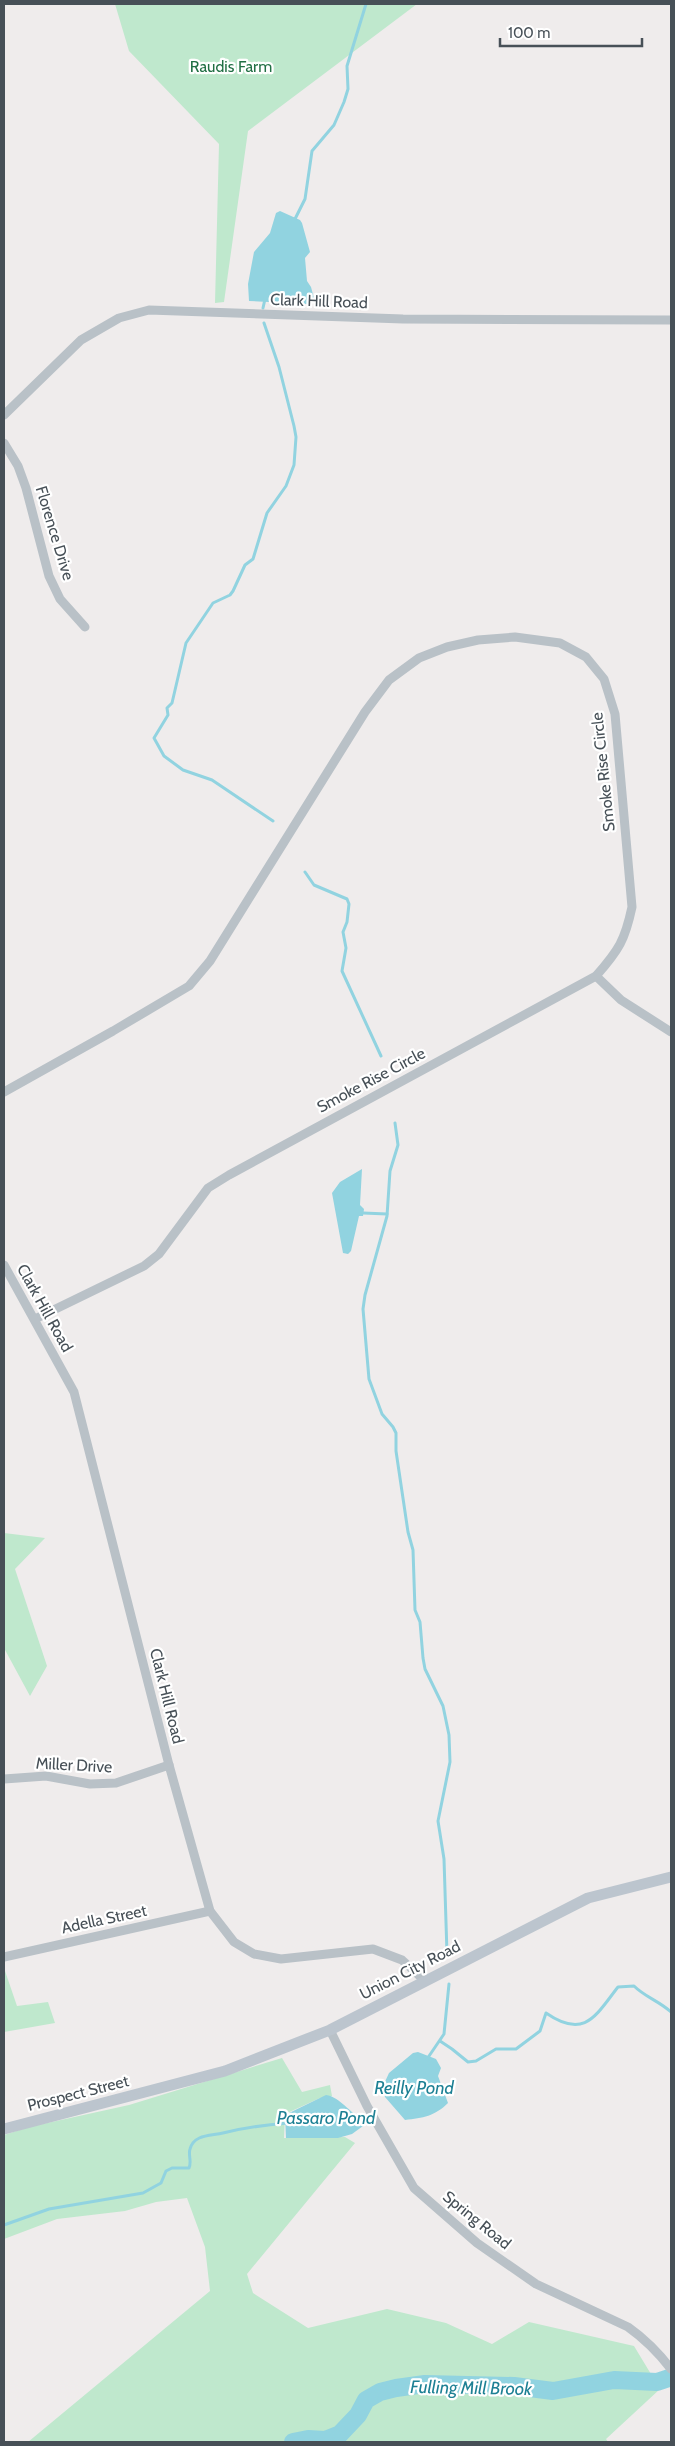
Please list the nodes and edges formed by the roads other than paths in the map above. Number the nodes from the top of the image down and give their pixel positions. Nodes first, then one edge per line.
1 (671, 320) edge
2 (4, 414) edge
3 (4, 443) edge
4 (85, 627) dead end
5 (596, 976) junction
6 (671, 1032) edge
7 (4, 1092) edge
8 (4, 1265) edge
9 (35, 1319) junction
10 (169, 1765) junction
11 (4, 1779) edge
12 (671, 1878) edge
13 (210, 1911) junction
14 (4, 1957) edge
15 (424, 1980) junction
16 (330, 2030) junction
17 (161, 2089) joint
18 (4, 2129) edge
19 (671, 2369) edge

1 - 2 street, Clark Hill Road
3 - 4 street, Florence Drive
5 - 6 street
5 - 7 street, Smoke Rise Circle
5 - 9 street, Smoke Rise Circle
8 - 9 street, Clark Hill Road
9 - 10 street, Clark Hill Road
10 - 11 street, Miller Drive
10 - 13 street, Clark Hill Road
12 - 15 main road, Union City Road
13 - 14 street, Adella Street
13 - 15 street, Clark Hill Road
15 - 16 main road, Union City Road
16 - 17 main road, Union City Road
16 - 19 street, Spring Road
17 - 18 main road, Prospect Street

